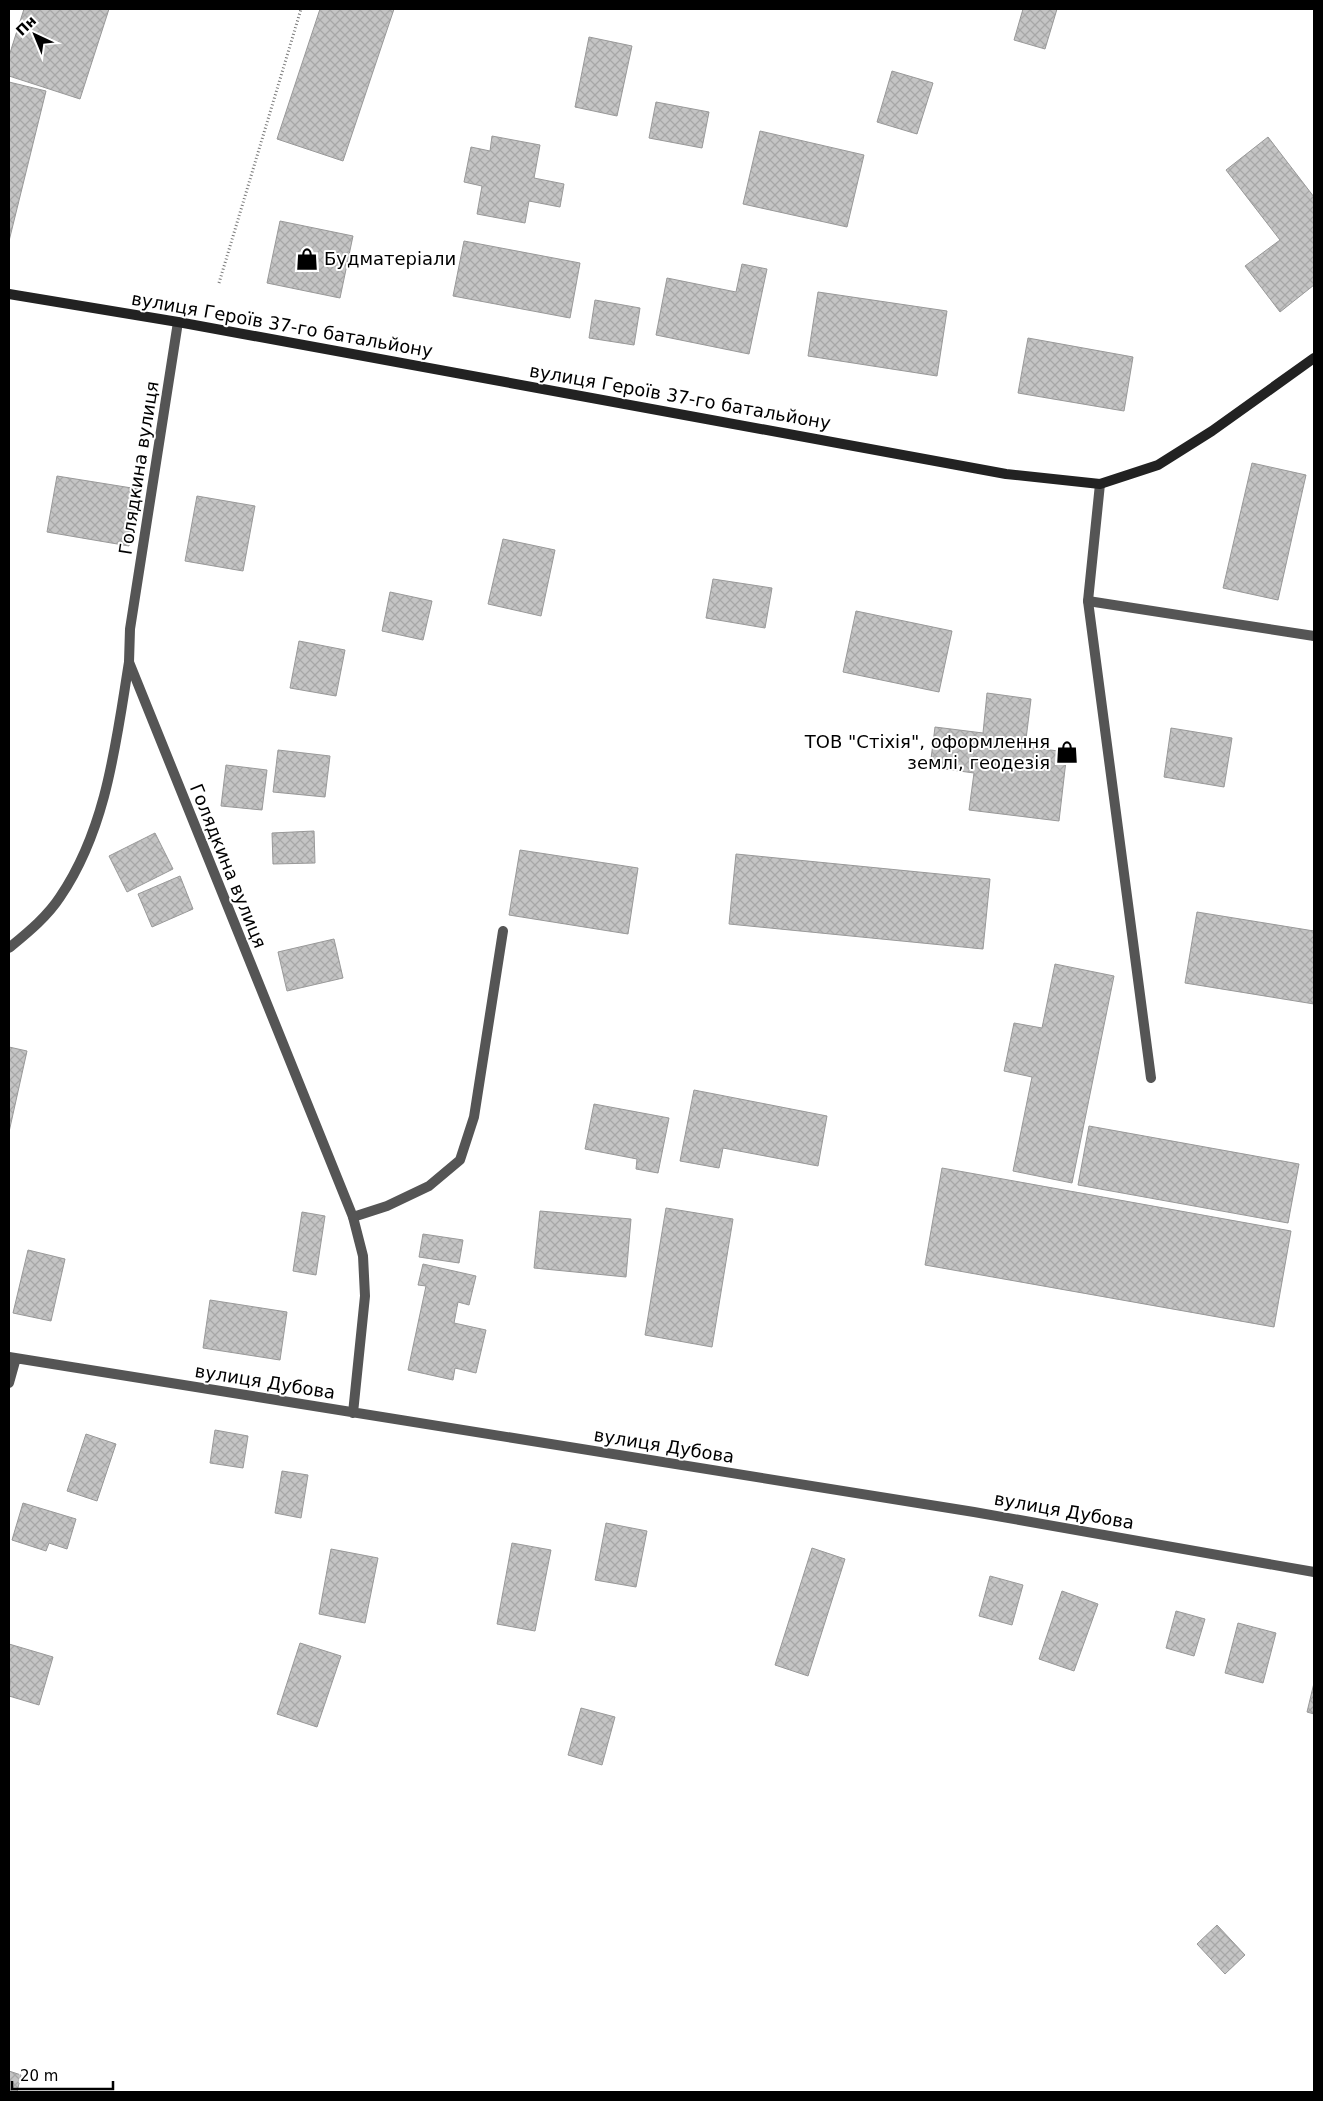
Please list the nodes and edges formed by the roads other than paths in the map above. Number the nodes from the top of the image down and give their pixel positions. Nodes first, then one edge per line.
1 (9, 294) edge
2 (178, 322) junction
3 (1314, 358) edge
4 (1100, 484) junction
5 (1088, 601) junction
6 (1314, 636) edge
7 (129, 662) junction
8 (503, 931) dead end
9 (9, 948) edge
10 (1152, 1078) dead end
11 (353, 1217) junction
12 (12, 1357) edge
13 (9, 1383) edge
14 (354, 1412) junction
15 (1314, 1572) edge

1 - 2 street, вулиця Героїв 37-го батальйону
2 - 4 street, вулиця Героїв 37-го батальйону
2 - 7 street, Голядкина вулиця
3 - 4 street, вулиця Героїв 37-го батальйону
4 - 5 street
5 - 6 street
5 - 10 street
7 - 9 street
7 - 11 street, Голядкина вулиця
8 - 11 street
11 - 14 street, Голядкина вулиця
12 - 13 street
12 - 14 street, вулиця Дубова
14 - 15 street, вулиця Дубова

